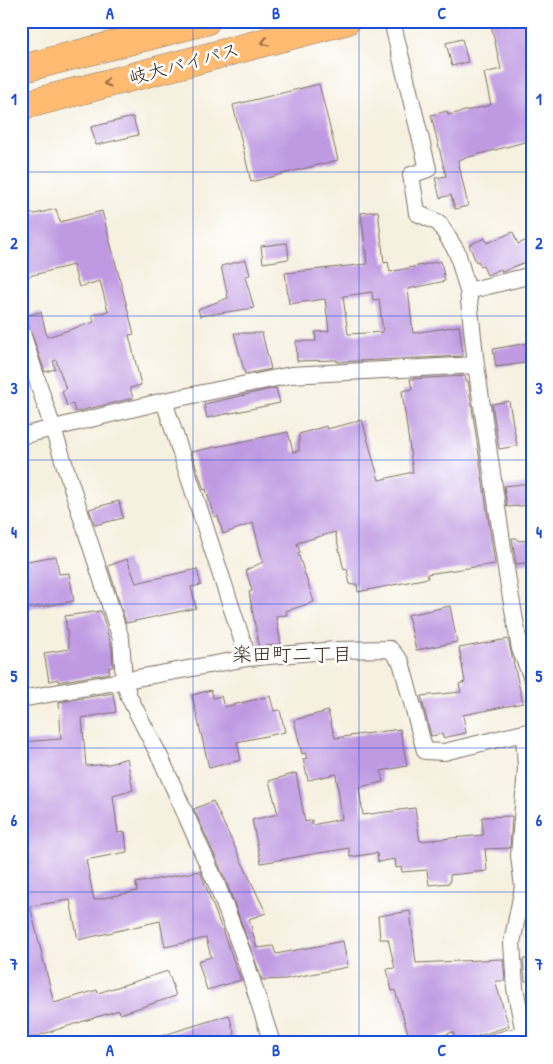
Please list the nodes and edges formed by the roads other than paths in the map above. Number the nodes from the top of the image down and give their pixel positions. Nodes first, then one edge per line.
1 (206, 21) edge
2 (346, 21) edge
3 (392, 21) edge
4 (21, 69) edge
5 (21, 106) edge
6 (532, 276) edge
7 (468, 290) junction
8 (21, 330) edge
9 (476, 365) junction
10 (164, 401) junction
11 (52, 428) junction
12 (21, 436) edge
13 (248, 658) junction
14 (532, 678) edge
15 (124, 680) junction
16 (21, 699) edge
17 (528, 733) edge
18 (527, 1036) edge
19 (272, 1043) edge
20 (490, 1043) edge

1 - 4 highway, 岐大バイパス
2 -> 5 highway, 岐大バイパス
3 - 7 street
6 - 7 street
7 - 9 street
8 - 11 street
9 - 10 street
9 - 14 street
10 - 11 street
10 - 13 street
11 - 12 street
11 - 15 street
13 - 15 street
13 - 17 street
15 - 16 street
15 - 19 street
17 - 18 street
18 - 20 street

